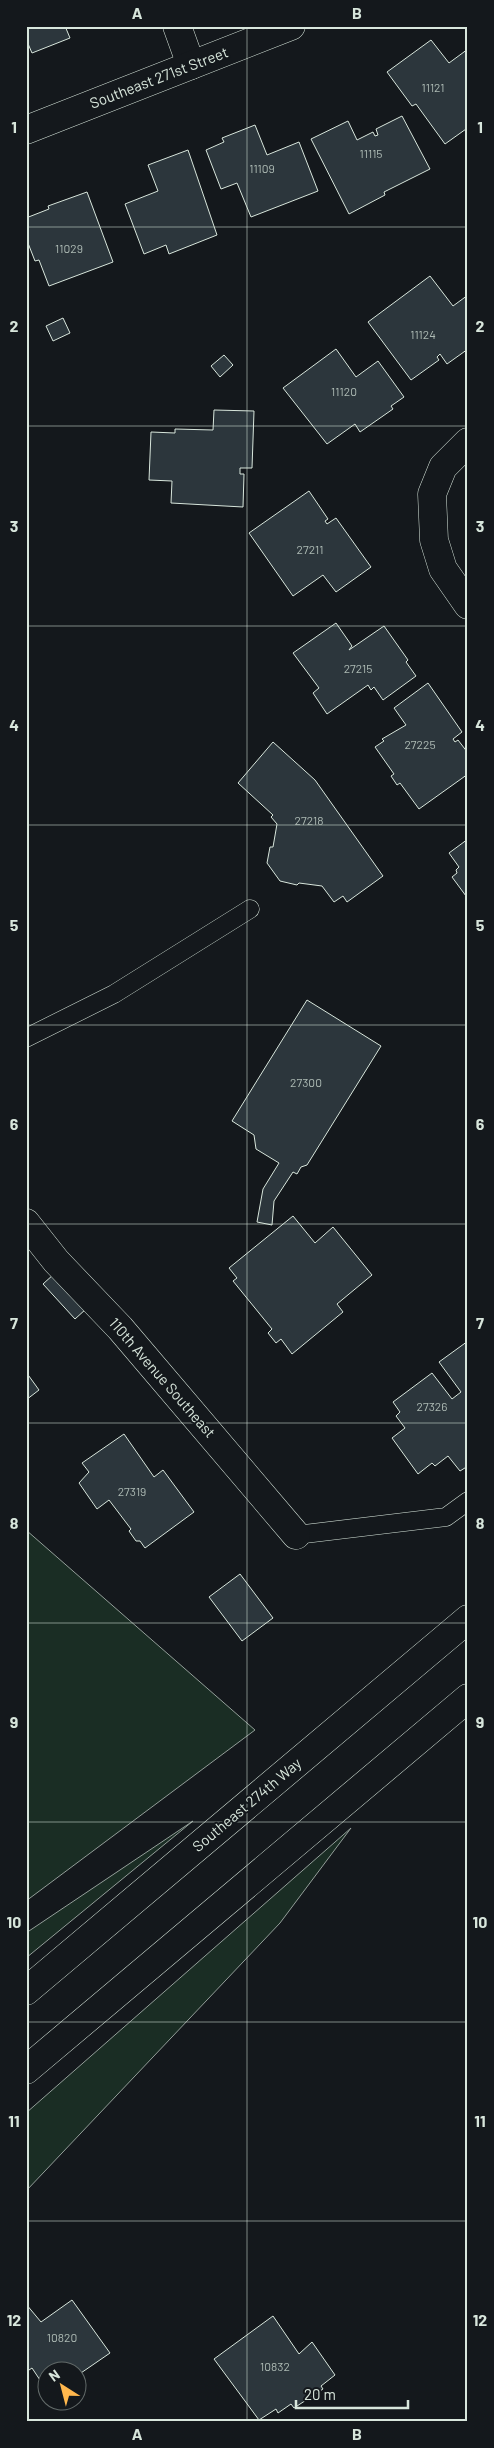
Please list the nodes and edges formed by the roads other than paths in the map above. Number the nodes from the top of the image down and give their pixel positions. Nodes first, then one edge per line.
1 (177, 26) edge
2 (291, 26) edge
3 (191, 65) junction
4 (26, 130) edge
5 (468, 442) edge
6 (468, 605) edge
7 (250, 909) dead end
8 (26, 1038) edge
9 (26, 1223) edge
10 (468, 1501) edge
11 (296, 1535) joint
12 (468, 1619) edge
13 (468, 1698) edge
14 (26, 1991) edge
15 (26, 2070) edge

1 - 3 main road
2 - 3 main road, Southeast 271st Street
3 - 4 main road, Southeast 271st Street
5 - 6 main road
7 - 8 lane
9 - 11 main road, 110th Avenue Southeast
10 - 11 lane
12 - 14 main road, Southeast 274th Way
13 - 15 main road

